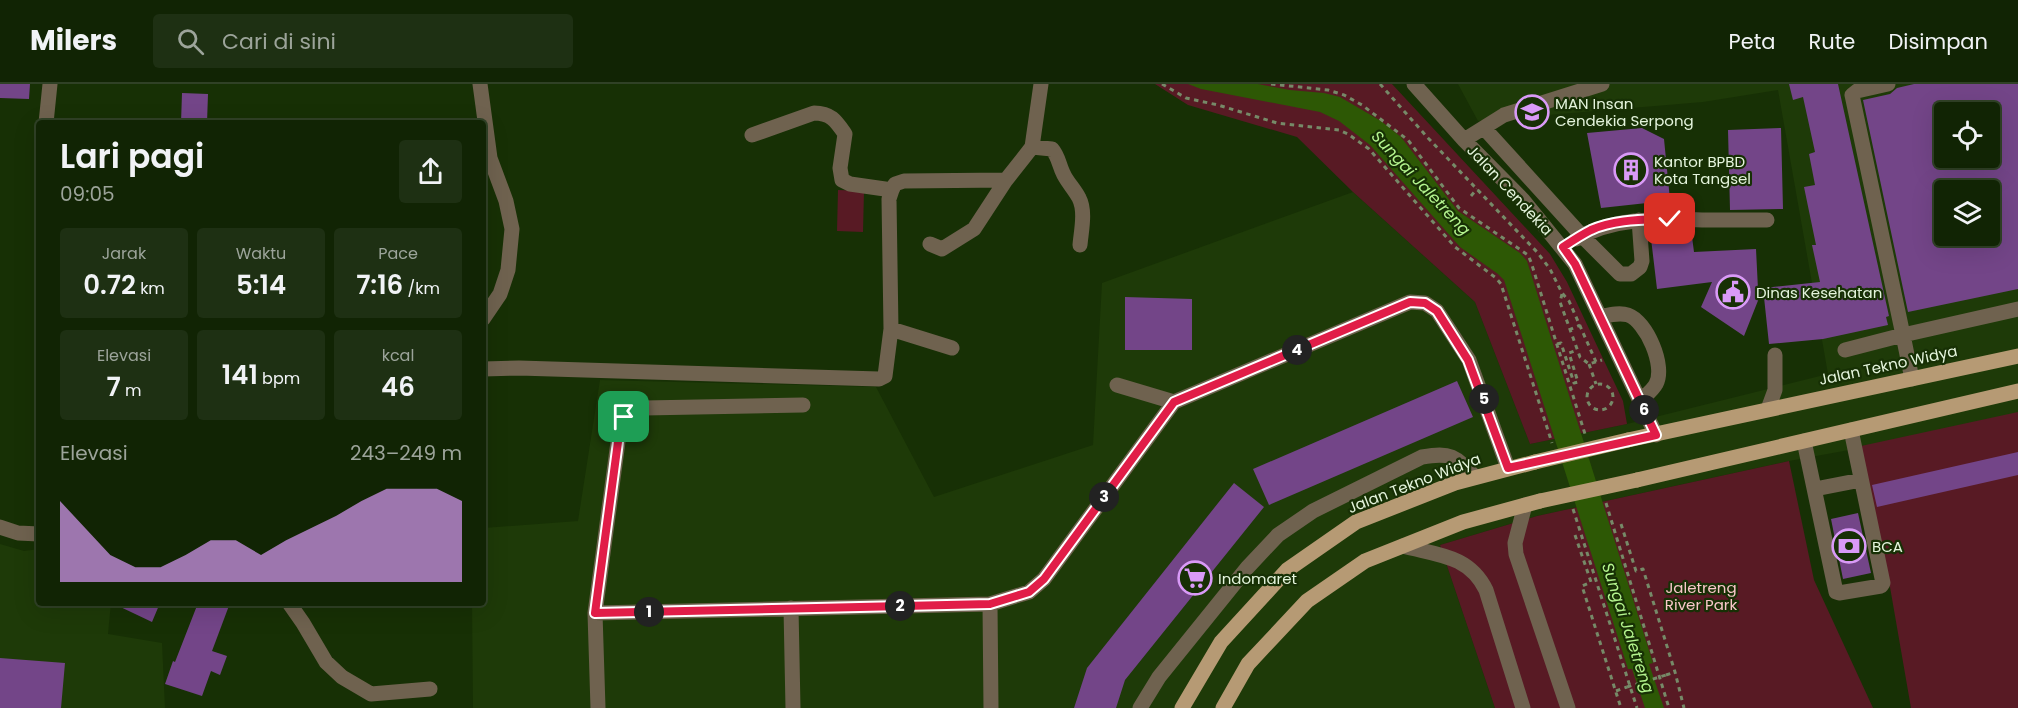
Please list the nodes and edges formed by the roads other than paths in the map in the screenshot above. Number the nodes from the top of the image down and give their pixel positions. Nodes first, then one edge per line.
1 (50, 84) edge
2 (480, 84) edge
3 (1041, 84) edge
4 (1414, 84) edge
5 (1602, 84) edge
6 (1887, 84) edge
7 (46, 120) edge
8 (483, 120) edge
9 (1484, 128) junction
10 (752, 135) dead end
11 (1464, 140) junction
12 (1032, 147) junction
13 (486, 159) edge
14 (1006, 180) junction
15 (892, 190) junction
16 (1639, 220) junction
17 (1767, 220) dead end
18 (1582, 236) junction
19 (930, 244) dead end
20 (1080, 245) dead end
21 (1563, 247) junction
22 (2018, 309) edge
23 (486, 315) edge
24 (1600, 317) junction
25 (891, 329) junction
26 (1904, 335) junction
27 (952, 348) dead end
28 (1845, 350) dead end
29 (1775, 355) dead end
30 (2018, 356) edge
31 (486, 369) edge
32 (1912, 379) junction
33 (1117, 385) dead end
34 (2018, 391) edge
35 (1640, 401) junction
36 (1174, 402) junction
37 (803, 405) dead end
38 (1767, 409) junction
39 (1851, 430) junction
40 (1656, 435) junction
41 (1804, 441) junction
42 (1508, 468) junction
43 (1476, 477) junction
44 (1861, 480) junction
45 (1815, 489) junction
46 (1532, 503) junction
47 (0, 527) edge
48 (36, 534) edge
49 (1403, 546) junction
50 (990, 604) junction
51 (291, 606) edge
52 (791, 608) junction
53 (595, 613) junction
54 (430, 689) dead end
55 (371, 701) edge
56 (598, 708) edge
57 (793, 708) edge
58 (991, 708) edge
59 (1140, 708) edge
60 (1182, 708) edge
61 (1223, 708) edge
62 (1523, 708) edge
63 (1568, 708) edge

1 - 7 street
2 - 8 street
3 - 12 street
4 - 11 street, Jalan Cendekia
5 - 9 street
6 - 26 street
9 - 11 street
9 - 18 street
10 - 15 street
11 - 21 street, Jalan Cendekia
12 - 14 street
12 - 20 street
13 - 23 street
14 - 15 street
14 - 19 street
15 - 25 street
16 - 17 street
16 - 18 street
16 - 18 street
18 - 21 street
21 - 24 street, Jalan Cendekia
22 - 26 street
24 - 35 street, Jalan Cendekia
24 - 35 street
25 - 27 street
25 - 31 street
26 - 28 street
26 - 32 street
29 - 38 street
30 - 32 main road, Jalan Tekno Widya
32 - 38 main road, Jalan Tekno Widya
33 - 36 street
34 - 39 main road
35 - 40 street, Jalan Cendekia
36 - 42 street
36 - 50 street
37 - 53 street
38 - 40 main road, Jalan Tekno Widya
39 - 41 main road
39 - 44 street
40 - 42 main road, Jalan Tekno Widya, bridge
41 - 45 street
41 - 46 main road, bridge
42 - 43 main road, Jalan Tekno Widya
43 - 59 street
43 - 60 main road, Jalan Tekno Widya
44 - 45 street
44 - 45 street
46 - 49 main road
46 - 63 street
47 - 48 street
49 - 61 main road
49 - 62 street
50 - 52 street
50 - 58 street
51 - 55 street
52 - 53 street
52 - 57 street
53 - 56 street
54 - 55 street

